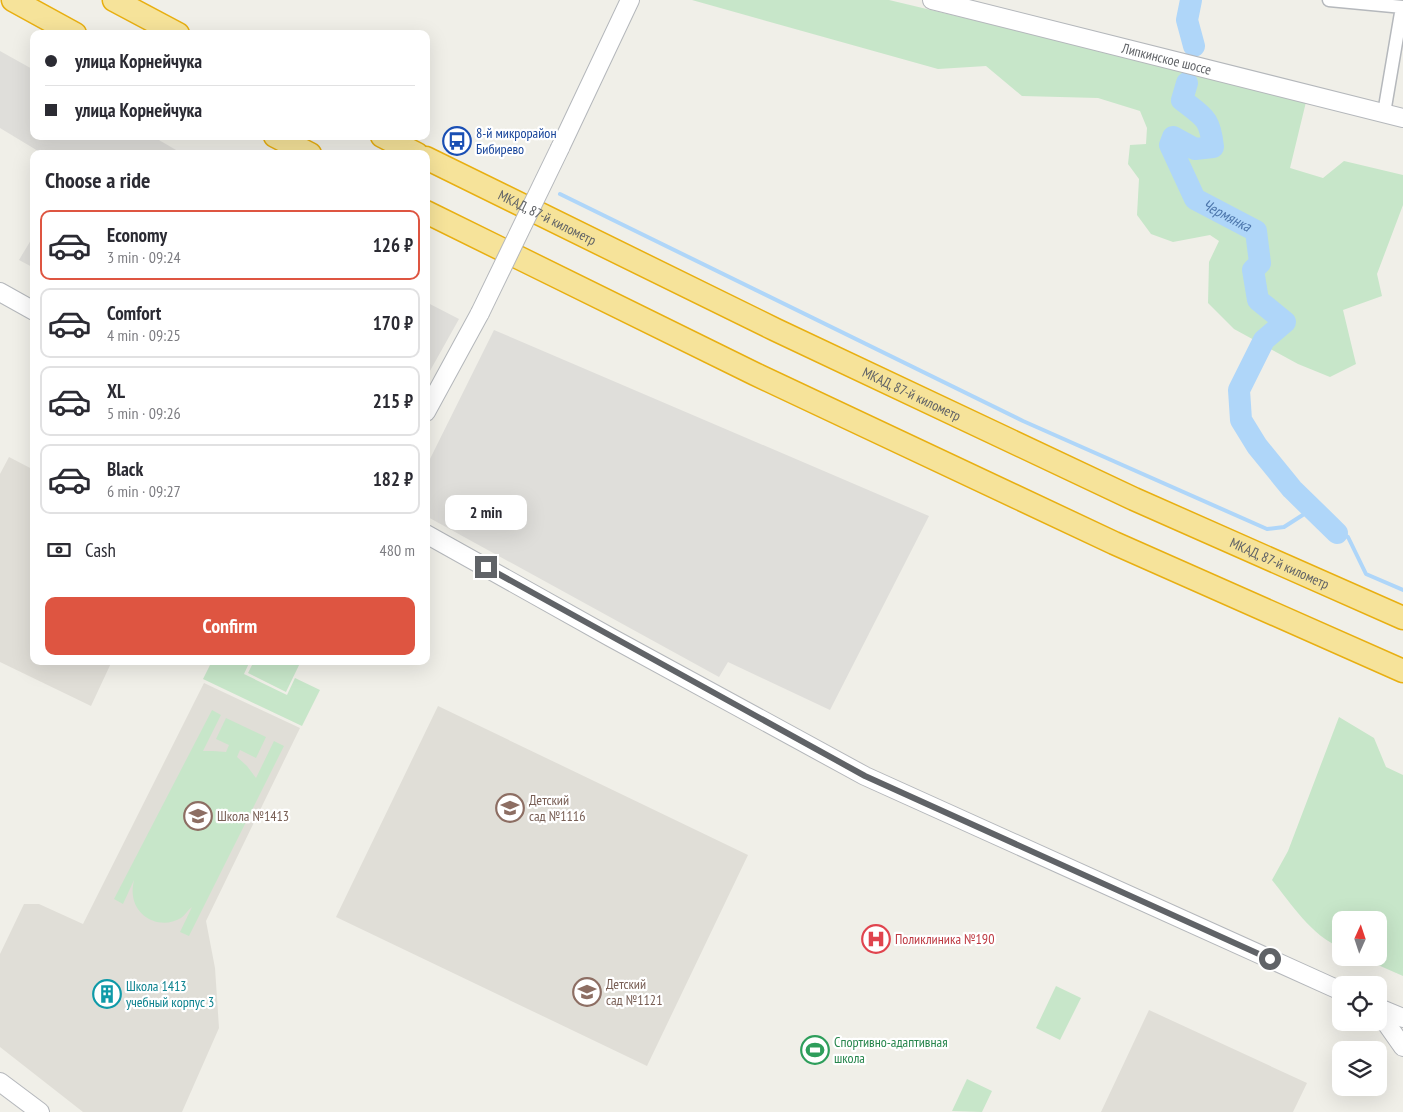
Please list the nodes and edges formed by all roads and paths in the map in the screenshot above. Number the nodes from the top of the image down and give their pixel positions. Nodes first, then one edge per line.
1 (13, 0) edge
2 (114, 0) edge
3 (630, 0) edge
4 (932, 0) edge
5 (1329, 0) edge
6 (1402, 7) edge
7 (68, 30) edge
8 (170, 30) edge
9 (1384, 113) junction
10 (1403, 118) edge
11 (283, 140) edge
12 (390, 140) edge
13 (302, 150) edge
14 (409, 150) edge
15 (430, 160) edge
16 (430, 214) edge
17 (0, 292) edge
18 (30, 309) edge
19 (430, 405) edge
20 (430, 536) edge
21 (1403, 618) edge
22 (1403, 670) edge
23 (1332, 987) edge
24 (1387, 1011) edge
25 (1403, 1018) edge
26 (1387, 1024) edge
27 (1403, 1047) edge
28 (0, 1082) edge
29 (40, 1112) edge

1 - 7 highway
2 - 8 highway
3 - 19 street, bridge
4 - 9 street, Липкинское шоссе
5 - 6 street
6 - 9 street
9 - 10 street, Липкинское шоссе
11 - 13 highway
12 - 14 highway
15 - 21 highway, МКАД, 87-й километр
16 - 22 highway
17 - 18 street
20 - 23 street
24 - 25 street
26 - 27 street
28 - 29 street

